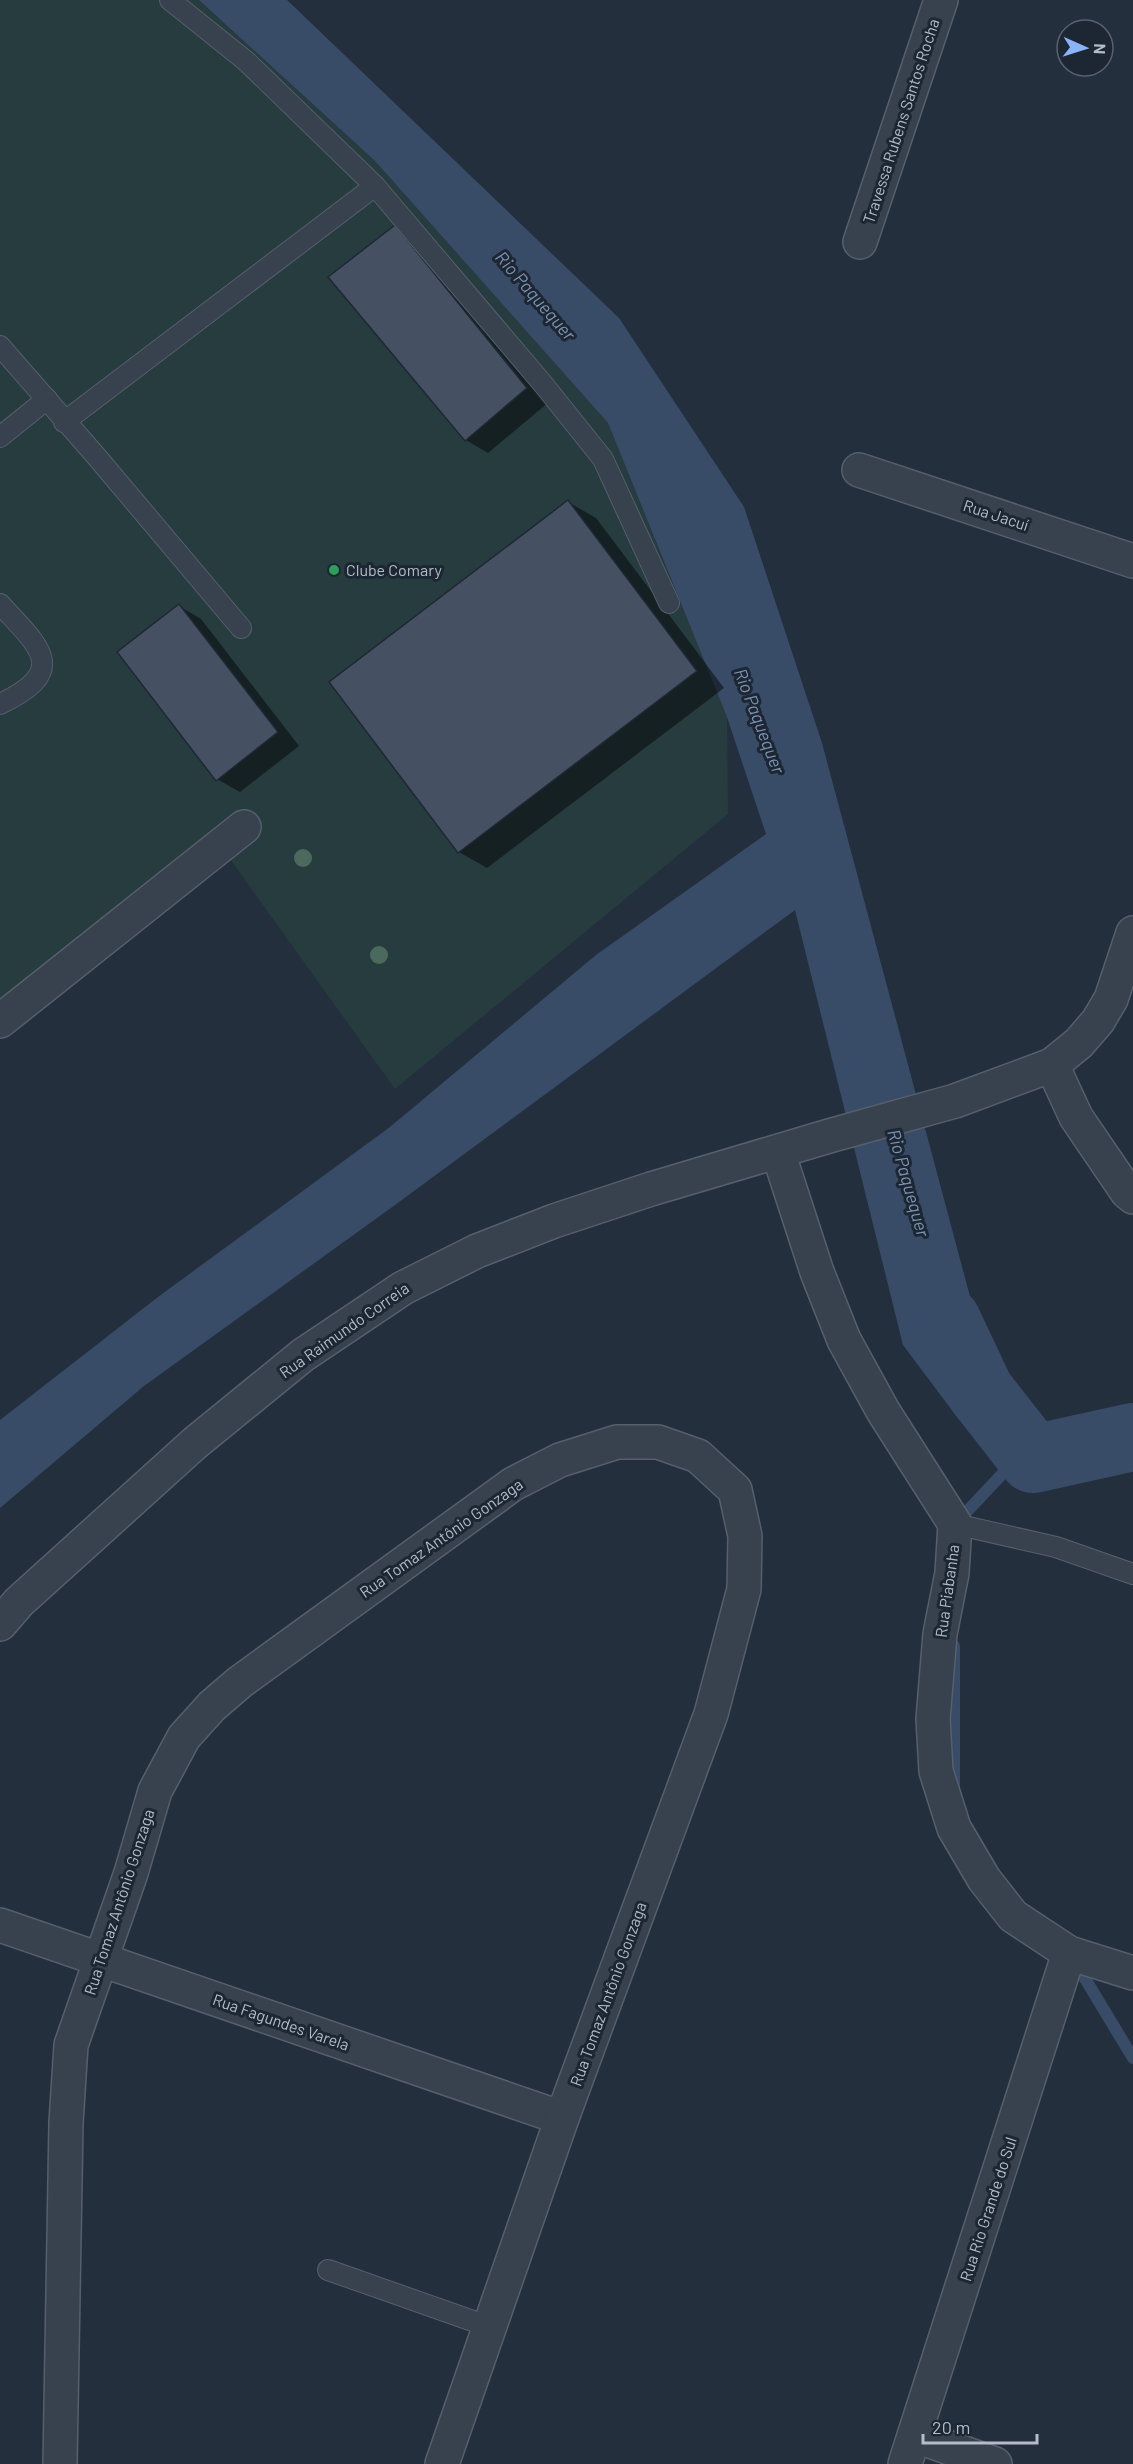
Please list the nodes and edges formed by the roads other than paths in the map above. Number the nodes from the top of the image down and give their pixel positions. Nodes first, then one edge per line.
1 (170, 0) edge
2 (941, 0) edge
3 (375, 186) junction
4 (860, 242) dead end
5 (0, 346) edge
6 (47, 399) junction
7 (64, 422) junction
8 (0, 437) edge
9 (859, 470) dead end
10 (1133, 561) edge
11 (669, 603) dead end
12 (0, 604) edge
13 (241, 628) dead end
14 (0, 704) edge
15 (244, 827) dead end
16 (1133, 933) edge
17 (0, 1021) edge
18 (1052, 1065) junction
19 (778, 1152) junction
20 (1133, 1197) edge
21 (955, 1524) junction
22 (1133, 1574) edge
23 (0, 1624) edge
24 (0, 1925) edge
25 (1069, 1953) junction
26 (101, 1959) junction
27 (1133, 1973) edge
28 (562, 2118) junction
29 (328, 2270) dead end
30 (489, 2327) junction
31 (911, 2450) edge
32 (60, 2464) edge
33 (442, 2464) edge
34 (995, 2464) edge

1 - 3 lane
2 - 4 street, Travessa Rubens Santos Rocha
3 - 7 lane
3 - 11 lane
5 - 6 lane
6 - 7 lane
6 - 8 lane
7 - 13 lane
9 - 10 street, Rua Jacuí
12 - 14 lane
15 - 17 street
16 - 18 street, Rua Raimundo Correia
18 - 19 street, Rua Raimundo Correia
18 - 20 street
19 - 21 street, Rua Piabanha
19 - 23 street, Rua Raimundo Correia
21 - 22 lane
21 - 25 street, Rua Piabanha
24 - 26 street, Rua Fagundes Varela
25 - 27 street, Rua Piabanha
25 - 31 street, Rua Rio Grande do Sul
26 - 28 street, Rua Fagundes Varela
26 - 28 street, Rua Tomaz Antônio Gonzaga
26 - 32 street, Rua Tomaz Antônio Gonzaga
28 - 30 street, Rua Tomaz Antônio Gonzaga
29 - 30 lane
30 - 33 street, Rua Tomaz Antônio Gonzaga
31 - 34 street

